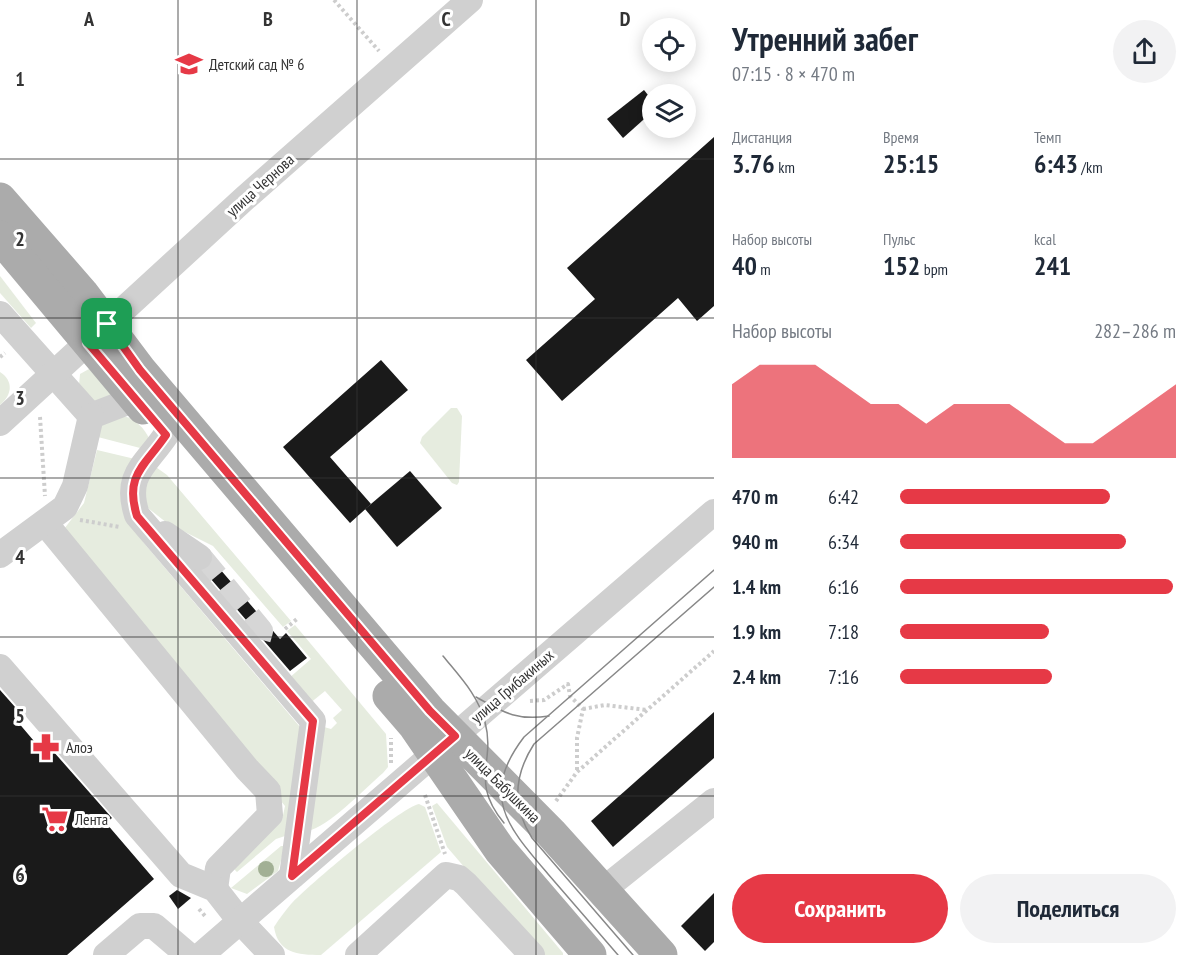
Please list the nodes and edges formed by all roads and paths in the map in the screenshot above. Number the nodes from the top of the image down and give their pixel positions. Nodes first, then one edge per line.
1 (334, 0) edge
2 (470, 0) edge
3 (381, 54) dead end
4 (0, 199) edge
5 (0, 237) edge
6 (0, 314) edge
7 (98, 334) junction
8 (5, 352) dead end
9 (0, 357) edge
10 (46, 382) junction
11 (135, 399) junction
12 (91, 416) junction
13 (0, 423) edge
14 (166, 435) junction
15 (714, 512) edge
16 (70, 518) dead end
17 (143, 522) junction
18 (45, 524) junction
19 (0, 555) edge
20 (199, 557) tunnel mouth
21 (297, 619) dead end
22 (285, 629) dead end
23 (714, 651) edge
24 (0, 668) edge
25 (525, 701) dead end
26 (583, 709) junction
27 (647, 710) junction
28 (391, 730) dead end
29 (444, 745) junction
30 (393, 768) dead end
31 (577, 772) junction
32 (425, 795) dead end
33 (714, 801) edge
34 (552, 806) dead end
35 (446, 875) junction
36 (292, 876) junction
37 (206, 886) junction
38 (603, 890) junction
39 (240, 921) junction
40 (106, 955) edge
41 (188, 955) edge
42 (201, 955) edge
43 (272, 955) edge
44 (358, 955) edge
45 (532, 955) edge
46 (590, 955) edge
47 (661, 955) edge

1 - 3 path
2 - 7 street, улица Чернова
4 - 7 main road, улица Бабушкина
5 - 7 main road, улица Бабушкина
6 - 10 street
7 - 10 street, улица Чернова
7 - 11 main road, улица Бабушкина
7 - 29 main road, улица Бабушкина
8 - 9 path
10 - 12 street
10 - 13 street, улица Чернова
10 - 18 path
11 - 12 street
11 - 14 main road, улица Бабушкина
12 - 18 street
14 - 17 street
14 - 29 main road, улица Бабушкина
15 - 29 street, улица Грибакиных
16 - 17 path
17 - 20 street
17 - 36 street
18 - 19 street
18 - 37 street
21 - 22 path
23 - 27 path
24 - 37 street
25 - 26 path
26 - 27 path
26 - 31 path
27 - 31 path
28 - 30 path
29 - 36 street, улица Грибакиных
29 - 38 main road, улица Бабушкина
29 - 46 main road, улица Бабушкина
31 - 34 path
32 - 35 path
33 - 38 street
35 - 44 street
35 - 45 street
36 - 39 street, улица Грибакиных
37 - 39 street
38 - 47 main road, улица Бабушкина
39 - 42 street, улица Грибакиных
39 - 43 street
40 - 41 street

